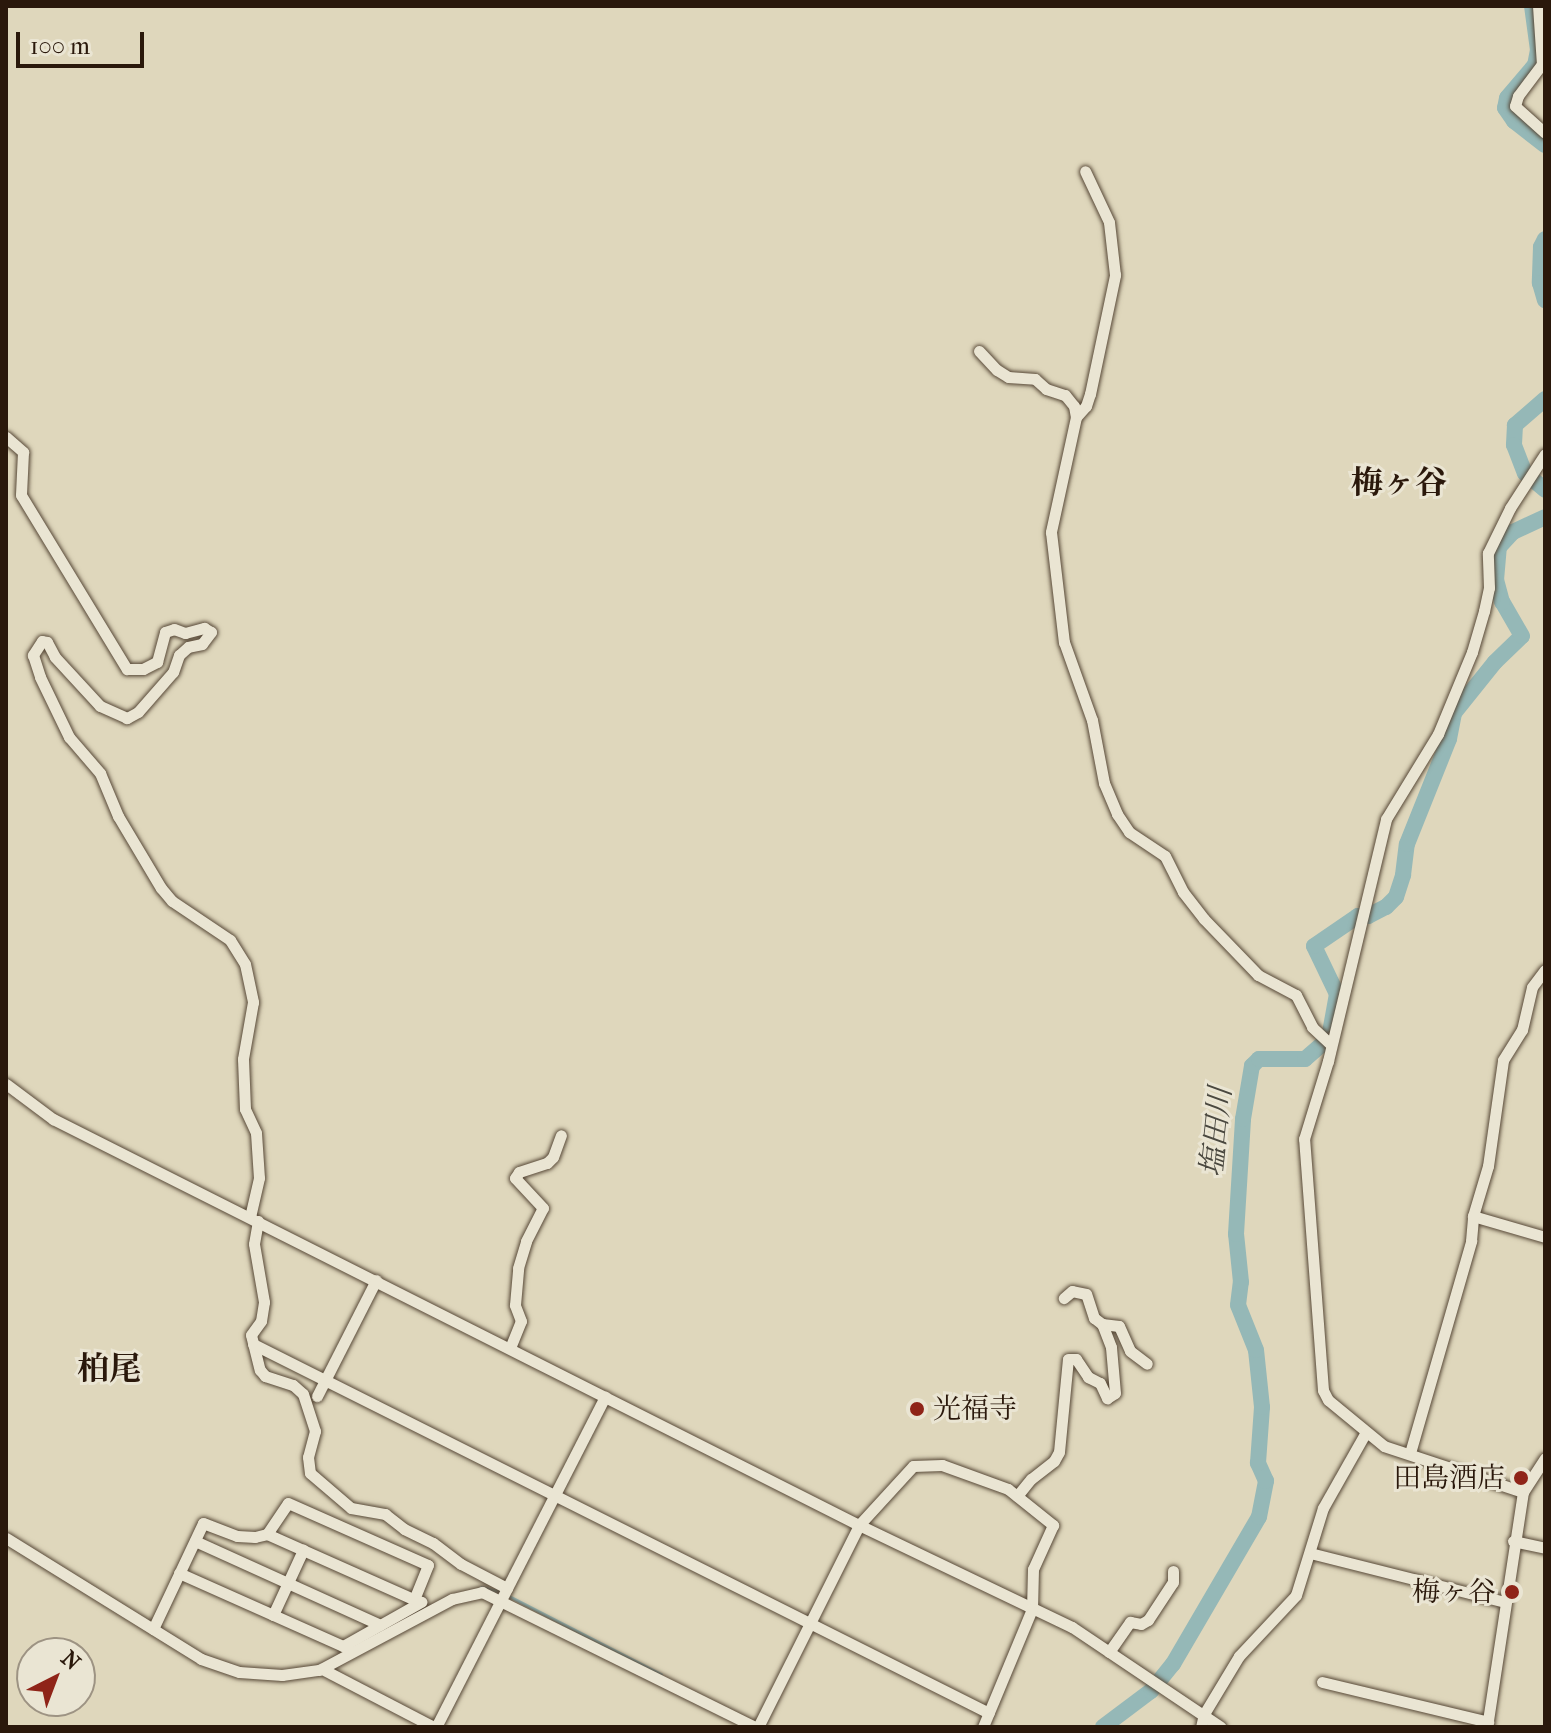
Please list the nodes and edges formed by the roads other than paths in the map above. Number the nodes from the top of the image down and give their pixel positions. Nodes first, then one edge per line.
1 (1538, 6) edge
2 (1545, 133) edge
3 (1085, 171) dead end
4 (979, 351) dead end
5 (1076, 417) junction
6 (6, 437) edge
7 (1545, 454) edge
8 (1545, 970) edge
9 (1331, 1045) junction
10 (6, 1084) edge
11 (561, 1135) dead end
12 (1473, 1216) junction
13 (254, 1219) junction
14 (1545, 1237) edge
15 (376, 1280) junction
16 (1064, 1298) dead end
17 (1102, 1324) junction
18 (253, 1344) junction
19 (510, 1348) junction
20 (1147, 1364) dead end
21 (325, 1380) junction
22 (317, 1396) dead end
23 (605, 1397) junction
24 (1366, 1432) junction
25 (1410, 1453) junction
26 (1545, 1458) edge
27 (1523, 1492) junction
28 (554, 1494) junction
29 (1017, 1496) junction
30 (859, 1525) junction
31 (267, 1534) junction
32 (6, 1538) edge
33 (195, 1541) junction
34 (1513, 1541) junction
35 (1545, 1548) edge
36 (303, 1550) junction
37 (1310, 1553) junction
38 (1173, 1571) dead end
39 (179, 1573) junction
40 (288, 1583) junction
41 (504, 1594) junction
42 (417, 1600) junction
43 (1505, 1602) junction
44 (434, 1608) junction
45 (1032, 1609) junction
46 (273, 1615) junction
47 (810, 1622) junction
48 (380, 1625) junction
49 (153, 1629) junction
50 (1109, 1652) junction
51 (322, 1669) junction
52 (1322, 1682) dead end
53 (989, 1713) junction
54 (1204, 1714) junction
55 (1488, 1725) edge
56 (435, 1727) edge
57 (756, 1727) edge
58 (983, 1727) edge
59 (1201, 1727) edge
60 (1221, 1727) edge

1 - 2 street
3 - 5 street
4 - 5 street
5 - 9 street
6 - 13 street
7 - 9 street
8 - 12 street
9 - 24 street
10 - 13 street
11 - 19 street
12 - 14 street
12 - 25 street
13 - 15 street
13 - 18 street
15 - 19 street
15 - 21 street
16 - 17 street
17 - 20 street
17 - 29 street
18 - 21 street
18 - 41 street
19 - 23 street
21 - 22 street
21 - 28 street
23 - 28 street
23 - 30 street
24 - 25 street
24 - 37 street
25 - 27 street
26 - 27 street
27 - 34 street
28 - 41 street
28 - 47 street
29 - 30 street
29 - 45 street
30 - 45 street
30 - 47 street
31 - 33 street
31 - 36 street
31 - 42 street
32 - 49 street
33 - 39 street
33 - 40 street
34 - 35 street
34 - 43 street
36 - 40 street
36 - 42 street
37 - 43 street
37 - 54 street
38 - 50 street
39 - 46 street
39 - 49 street
40 - 46 street
40 - 48 street
41 - 44 street
41 - 56 street
41 - 57 street
42 - 44 street
42 - 48 street
43 - 55 street
44 - 51 street
45 - 50 street
45 - 53 street
46 - 48 street
47 - 53 street
47 - 57 street
49 - 51 street
50 - 54 street
51 - 56 street
52 - 55 street
53 - 58 street
54 - 59 street
54 - 60 street

